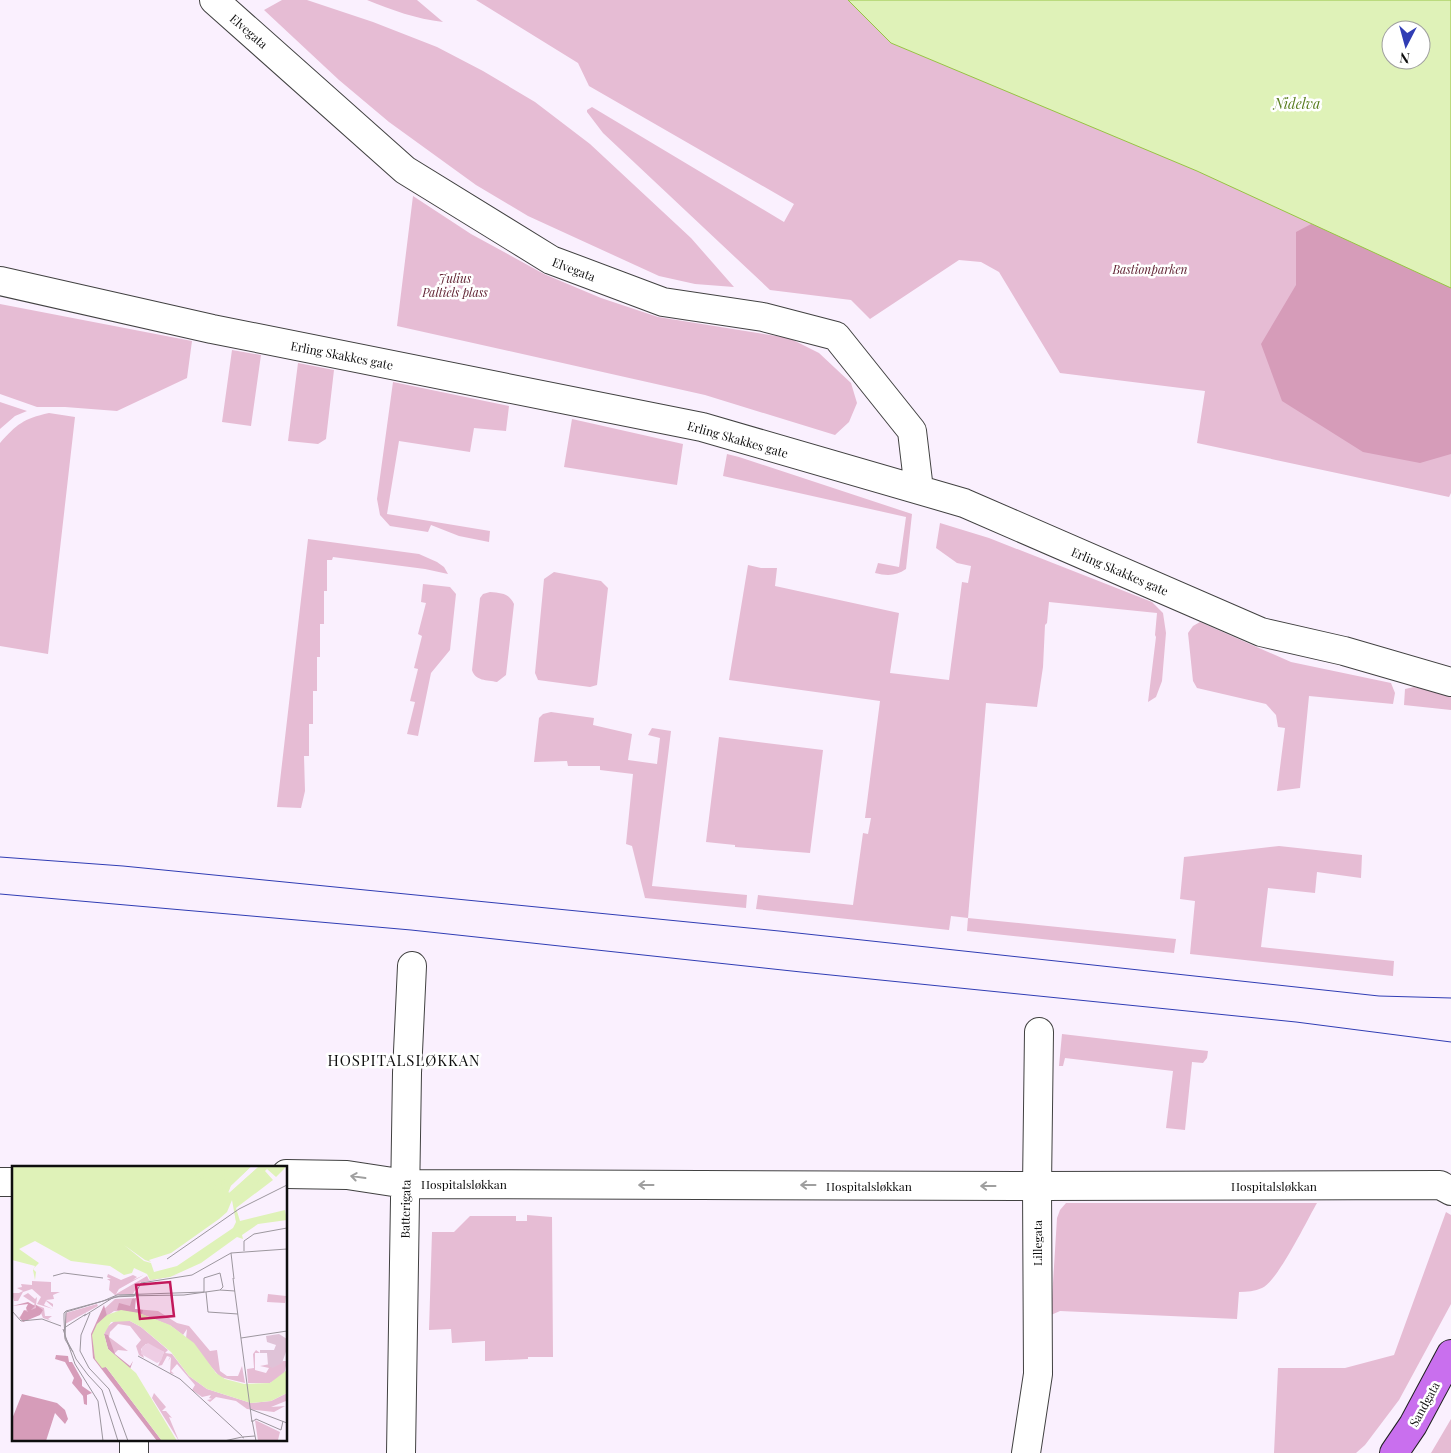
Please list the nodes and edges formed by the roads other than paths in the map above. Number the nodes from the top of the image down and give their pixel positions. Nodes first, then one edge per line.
1 (214, 0) edge
2 (0, 281) edge
3 (919, 490) junction
4 (1451, 682) edge
5 (412, 966) dead end
6 (1040, 1032) dead end
7 (288, 1174) edge
8 (406, 1184) junction
9 (1037, 1186) junction
10 (1451, 1190) edge
11 (1451, 1354) edge
12 (134, 1440) edge
13 (134, 1453) edge
14 (401, 1453) edge
15 (1026, 1453) edge
16 (1394, 1453) edge

1 - 3 street, Elvegata
2 - 3 street, Erling Skakkes gate
3 - 4 street, Erling Skakkes gate
5 - 8 street, Batterigata
6 - 9 street, Lillegata
8 -> 7 street, Hospitalsløkkan
9 -> 8 street, Hospitalsløkkan
8 - 14 street, Batterigata
9 - 10 street, Hospitalsløkkan
9 - 15 street, Lillegata
11 - 16 main road, Sandgata
12 - 13 street

